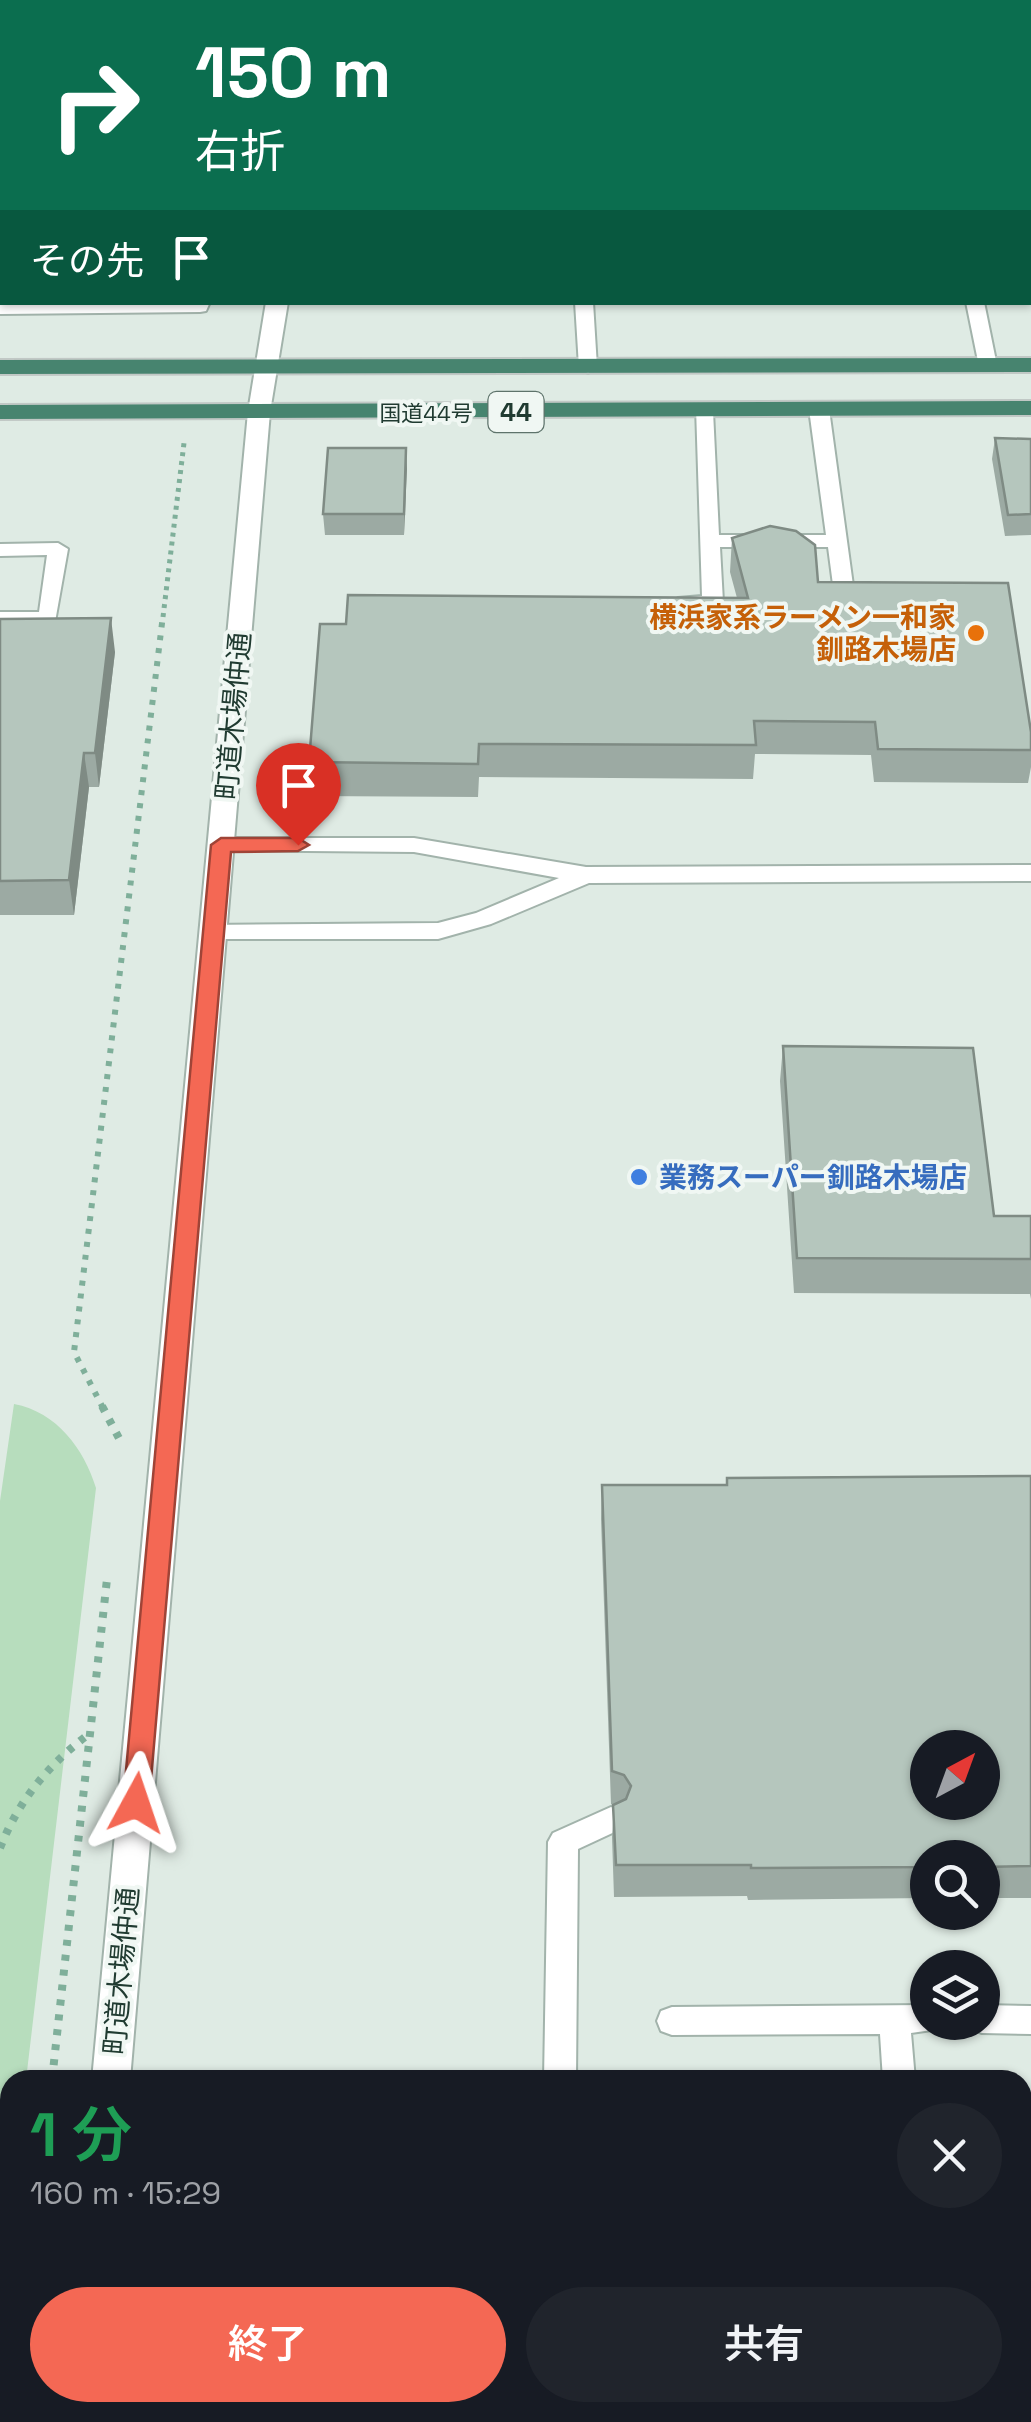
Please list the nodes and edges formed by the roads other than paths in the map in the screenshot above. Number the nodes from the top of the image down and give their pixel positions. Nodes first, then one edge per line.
1 (200, 305) edge
2 (276, 305) edge
3 (584, 305) edge
4 (976, 305) edge
5 (0, 309) edge
6 (717, 366) junction
7 (988, 366) junction
8 (1031, 366) edge
9 (588, 367) junction
10 (0, 368) edge
11 (265, 368) junction
12 (1031, 408) edge
13 (820, 409) junction
14 (713, 410) junction
15 (0, 412) edge
16 (260, 412) junction
17 (710, 541) junction
18 (836, 541) junction
19 (0, 550) edge
20 (846, 600) edge
21 (655, 602) edge
22 (0, 618) edge
23 (221, 845) junction
24 (1031, 873) edge
25 (586, 875) junction
26 (213, 931) junction
27 (611, 1820) edge
28 (895, 2019) junction
29 (910, 2019) edge
30 (672, 2020) dead end
31 (1000, 2020) edge
32 (1031, 2020) edge
33 (112, 2070) edge
34 (560, 2070) edge
35 (898, 2070) edge

1 - 5 lane
2 - 11 street, 町道木場仲通
3 - 9 lane
4 - 7 lane
6 - 7 highway, 国道44号 / 44
6 - 9 highway, 国道44号 / 44
6 - 14 highway
7 - 8 highway, 国道44号 / 44
9 - 11 highway, 国道44号 / 44
10 - 11 highway, 国道44号 / 44
11 - 16 street, 町道木場仲通
12 - 13 highway, 国道44号 / 44
13 - 14 highway, 国道44号 / 44
13 - 18 lane
14 - 16 highway, 国道44号 / 44
14 - 17 lane
15 - 16 highway, 国道44号 / 44
16 - 23 street, 町道木場仲通
17 - 18 lane
17 - 21 lane
18 - 20 lane
19 - 22 lane
23 - 25 lane
23 - 26 street, 町道木場仲通
24 - 25 lane
25 - 26 lane
26 - 33 street, 町道木場仲通
27 - 34 lane
28 - 29 lane
28 - 30 lane
28 - 35 lane
31 - 32 lane

